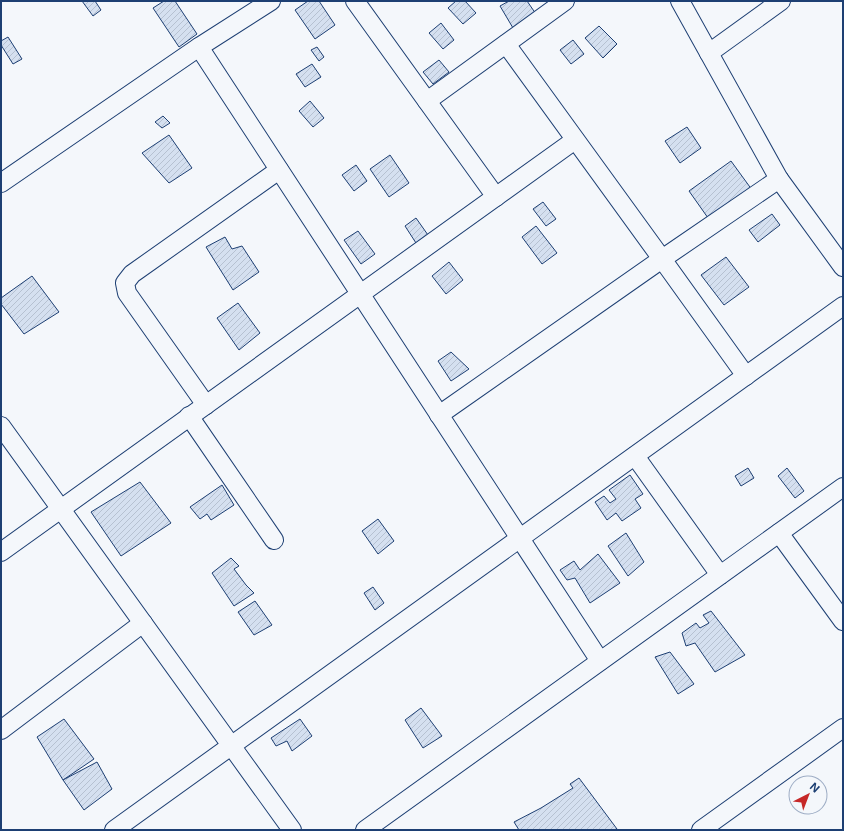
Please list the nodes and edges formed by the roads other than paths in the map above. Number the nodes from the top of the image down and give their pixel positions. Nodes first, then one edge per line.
1 (271, 1) edge
2 (355, 1) edge
3 (566, 1) edge
4 (680, 1) edge
5 (781, 1) edge
6 (506, 44) junction
7 (199, 47) junction
8 (709, 52) junction
9 (426, 101) junction
10 (575, 140) junction
11 (279, 170) junction
12 (779, 179) junction
13 (1, 183) edge
14 (496, 197) junction
15 (662, 259) junction
16 (843, 267) edge
17 (360, 294) junction
18 (843, 306) edge
19 (746, 376) junction
20 (206, 405) junction
21 (439, 415) junction
22 (189, 416) junction
23 (1, 426) edge
24 (635, 456) junction
25 (843, 487) edge
26 (61, 509) junction
27 (779, 533) junction
28 (520, 538) junction
29 (274, 540) dead end
30 (1, 552) edge
31 (720, 575) junction
32 (843, 621) edge
33 (143, 623) junction
34 (600, 661) junction
35 (843, 728) edge
36 (1, 730) edge
37 (232, 745) junction
38 (114, 830) edge
39 (292, 830) edge
40 (365, 830) edge
41 (701, 830) edge

1 - 7 street
2 - 9 street
3 - 6 street
4 - 8 street
5 - 8 street
6 - 9 street
6 - 10 street
7 - 11 street
7 - 13 street
8 - 12 street
9 - 14 street
10 - 14 street
10 - 15 street
11 - 17 street
11 - 20 street
12 - 15 street
12 - 16 street
14 - 17 street
15 - 19 street
15 - 21 street
17 - 20 street
17 - 21 street
18 - 19 street
19 - 24 street
20 - 22 street
21 - 28 street
22 - 26 street
22 - 29 street
23 - 26 street
24 - 28 street
24 - 31 street
25 - 27 street
26 - 30 street
26 - 33 street
27 - 31 street
27 - 32 street
28 - 34 street
28 - 37 street
31 - 34 street
33 - 36 street
33 - 37 street
34 - 40 street
35 - 41 street
37 - 38 street
37 - 39 street

